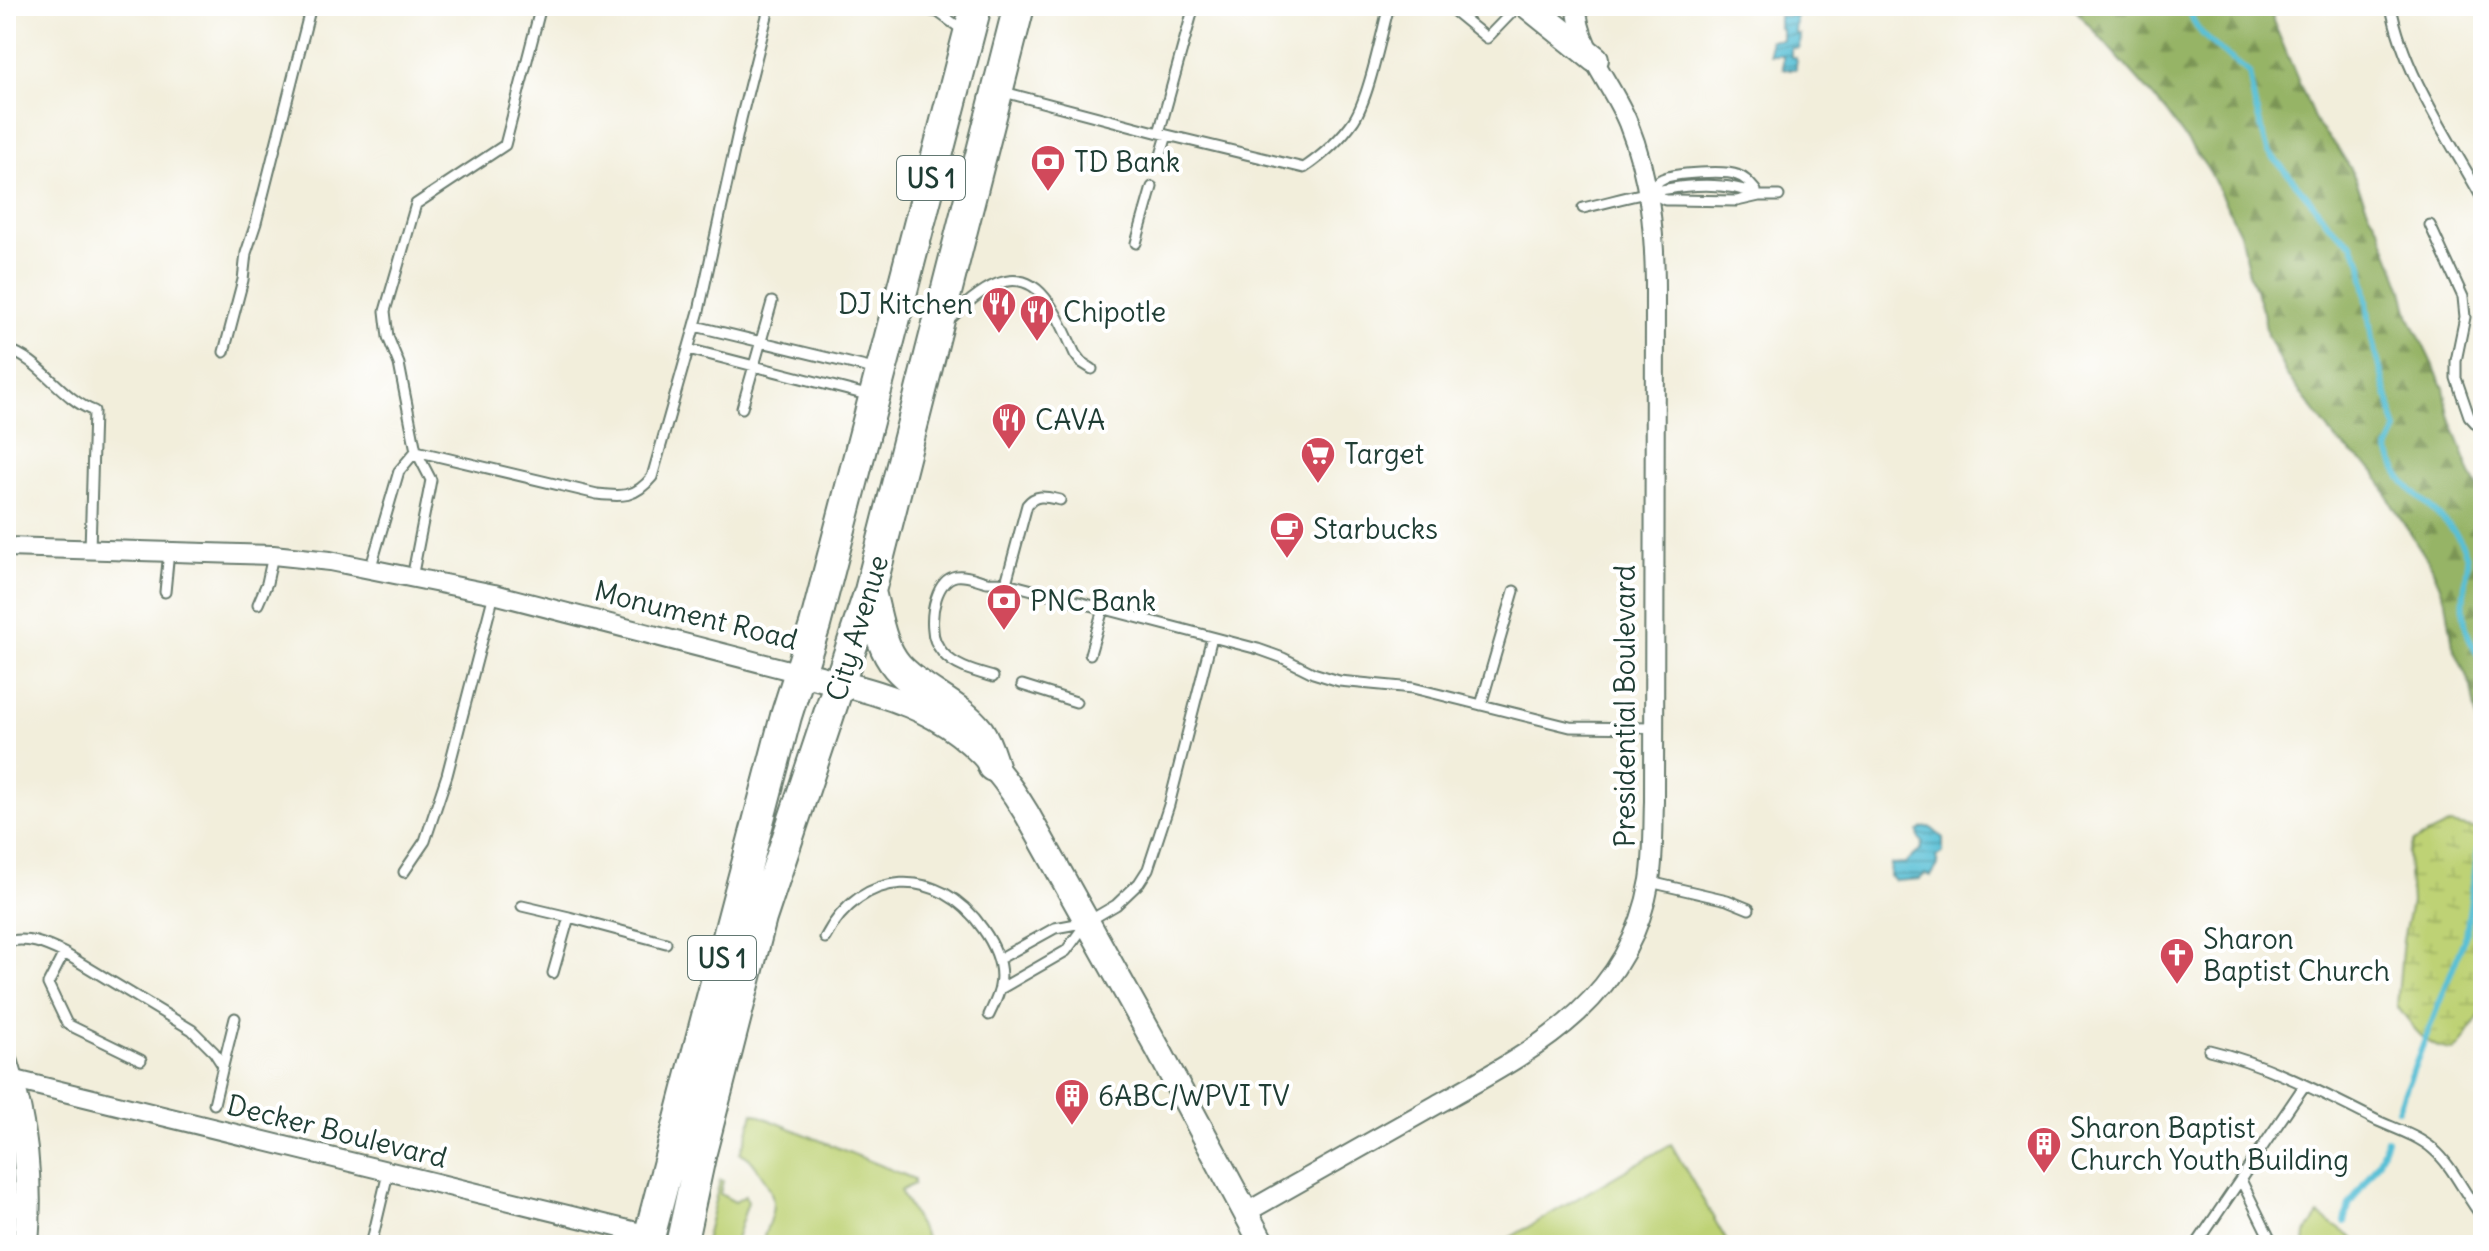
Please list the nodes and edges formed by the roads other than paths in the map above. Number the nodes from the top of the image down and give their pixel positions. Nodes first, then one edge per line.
1 (311, 6) edge
2 (541, 6) edge
3 (906, 6) edge
4 (1019, 6) edge
5 (1194, 6) edge
6 (1389, 6) edge
7 (1448, 6) edge
8 (1518, 6) edge
9 (1529, 6) edge
10 (1577, 6) edge
11 (2391, 6) edge
12 (767, 16) dead end
13 (973, 20) edge
14 (1595, 59) junction
15 (997, 91) junction
16 (1163, 134) junction
17 (1158, 165) dead end
18 (1152, 187) dead end
19 (1649, 192) junction
20 (1759, 196) junction
21 (1779, 196) dead end
22 (2483, 200) edge
23 (1583, 208) dead end
24 (2430, 225) dead end
25 (1136, 243) dead end
26 (772, 302) dead end
27 (695, 326) junction
28 (938, 331) junction
29 (761, 342) junction
30 (6, 349) edge
31 (688, 349) junction
32 (224, 352) dead end
33 (753, 367) junction
34 (1092, 369) dead end
35 (878, 384) junction
36 (742, 408) dead end
37 (2483, 431) edge
38 (416, 451) junction
39 (1060, 500) dead end
40 (6, 547) edge
41 (90, 550) junction
42 (169, 551) junction
43 (273, 555) junction
44 (370, 570) junction
45 (412, 578) junction
46 (1006, 583) junction
47 (870, 591) junction
48 (1514, 591) dead end
49 (165, 592) dead end
50 (494, 594) junction
51 (258, 604) dead end
52 (1103, 609) junction
53 (1212, 637) junction
54 (1090, 654) dead end
55 (800, 673) junction
56 (993, 677) dead end
57 (840, 683) junction
58 (1022, 685) dead end
59 (1076, 702) dead end
60 (1481, 705) junction
61 (1654, 728) junction
62 (993, 766) junction
63 (404, 872) dead end
64 (1650, 882) junction
65 (522, 906) dead end
66 (1749, 909) dead end
67 (569, 917) junction
68 (1087, 922) junction
69 (825, 938) dead end
70 (6, 942) edge
71 (666, 943) dead end
72 (64, 953) junction
73 (999, 959) junction
74 (553, 973) dead end
75 (1000, 989) junction
76 (989, 1015) dead end
77 (235, 1018) dead end
78 (2209, 1050) dead end
79 (141, 1060) dead end
80 (223, 1066) junction
81 (7, 1075) edge
82 (2304, 1086) junction
83 (214, 1104) dead end
84 (388, 1173) junction
85 (2241, 1180) junction
86 (1245, 1213) junction
87 (2483, 1218) edge
88 (648, 1240) edge
89 (26, 1245) edge
90 (371, 1245) edge
91 (681, 1245) edge
92 (1263, 1245) edge
93 (2196, 1245) edge
94 (2273, 1245) edge

1 - 32 lane
2 - 38 lane
3 - 13 lane
4 - 15 highway, City Avenue / US 1
5 - 16 lane
6 - 16 lane
7 - 8 lane
9 - 14 main road
10 - 14 street, Presidential Boulevard
11 - 22 lane
12 - 27 lane
13 - 35 highway, City Avenue / US 1
14 - 19 street, Presidential Boulevard
15 - 16 lane
15 - 28 highway, City Avenue / US 1
16 - 17 lane
18 - 25 lane
19 - 20 lane
19 - 20 lane
19 - 23 lane
19 - 61 street, Presidential Boulevard
20 - 21 lane
24 - 37 lane
26 - 29 lane
27 - 29 lane
27 - 31 lane
28 - 34 lane
28 - 47 highway, City Avenue / US 1
29 - 33 lane
29 - 35 lane
30 - 41 lane
31 - 33 lane
31 - 38 lane
33 - 35 lane
33 - 36 lane
35 - 55 highway, City Avenue / US 1
38 - 44 lane
38 - 45 lane
39 - 46 lane
40 - 41 street, Monument Road
41 - 42 street, Monument Road
42 - 43 street, Monument Road
42 - 49 lane
43 - 44 street, Monument Road
43 - 51 lane
44 - 45 street, Monument Road
45 - 50 street, Monument Road
46 - 52 lane
46 - 56 lane
47 - 57 highway, City Avenue / US 1
47 - 62 highway
48 - 60 lane
50 - 55 street, Monument Road
50 - 63 lane
52 - 53 lane
52 - 54 lane
53 - 60 lane
53 - 68 lane
55 - 57 street, Monument Road
55 - 88 highway, City Avenue / US 1
57 - 62 street, Monument Road
57 - 91 highway, City Avenue / US 1
58 - 59 lane
60 - 61 lane
61 - 64 street, Presidential Boulevard
62 - 68 street, Monument Road
64 - 66 lane
64 - 86 street, Presidential Boulevard
65 - 67 lane
67 - 71 lane
67 - 74 lane
68 - 73 lane
68 - 75 lane
68 - 86 street, Monument Road
69 - 73 lane
70 - 72 lane
72 - 79 lane
72 - 80 lane
73 - 75 lane
75 - 76 lane
77 - 80 lane
78 - 82 lane
80 - 83 lane
81 - 84 street, Decker Boulevard
81 - 89 street
82 - 85 lane
82 - 87 lane
84 - 88 street, Decker Boulevard
84 - 90 lane
85 - 93 lane
85 - 94 lane
86 - 92 street, Monument Road

